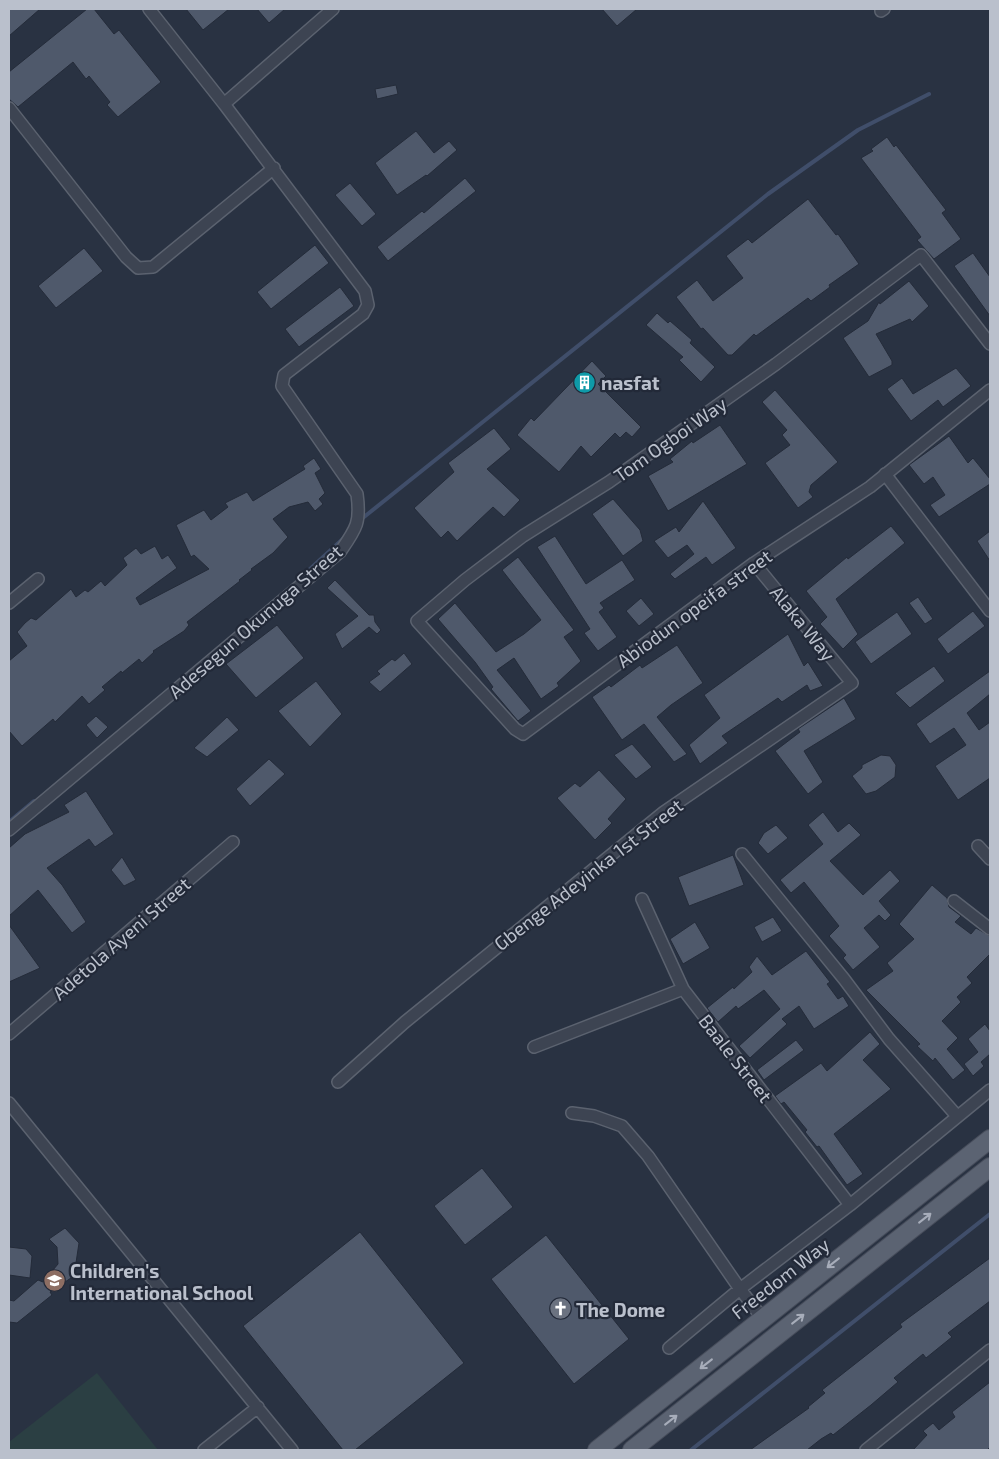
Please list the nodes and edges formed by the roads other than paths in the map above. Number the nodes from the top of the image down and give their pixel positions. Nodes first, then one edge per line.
1 (149, 9) edge
2 (333, 9) edge
3 (224, 104) junction
4 (9, 108) edge
5 (274, 168) junction
6 (990, 344) edge
7 (990, 390) edge
8 (885, 474) junction
9 (754, 563) junction
10 (38, 579) dead end
11 (9, 603) edge
12 (990, 611) edge
13 (417, 621) joint
14 (852, 683) joint
15 (9, 830) edge
16 (233, 842) dead end
17 (978, 846) dead end
18 (742, 854) dead end
19 (990, 859) edge
20 (642, 899) dead end
21 (954, 901) dead end
22 (990, 928) edge
23 (683, 990) junction
24 (9, 1034) edge
25 (534, 1047) dead end
26 (338, 1082) dead end
27 (990, 1090) edge
28 (9, 1104) edge
29 (572, 1113) dead end
30 (957, 1116) junction
31 (990, 1139) edge
32 (990, 1167) edge
33 (850, 1205) junction
34 (740, 1289) junction
35 (763, 1319) junction
36 (669, 1348) dead end
37 (990, 1350) edge
38 (258, 1407) junction
39 (204, 1450) edge
40 (292, 1450) edge
41 (597, 1450) edge
42 (632, 1450) edge
43 (866, 1450) edge

1 - 3 street, Adesegun Okunuga Street
2 - 3 street
3 - 5 street, Adesegun Okunuga Street
4 - 5 street
5 - 15 street, Adesegun Okunuga Street
6 - 13 street, Tom Ogboi Way
7 - 8 street, Abiodun opeifa street
8 - 9 street, Abiodun opeifa street
8 - 12 street
9 - 13 street, Abiodun opeifa street
9 - 14 street, Alaka Way
10 - 11 street
14 - 26 street, Gbenge Adeyinka 1st Street
16 - 24 street, Adetola Ayeni Street
17 - 19 street
18 - 30 street
20 - 23 street, Baale Street
21 - 22 street
23 - 25 street
23 - 33 street, Baale Street
27 - 30 street
28 - 38 street
29 - 34 street
30 - 33 street
31 -> 35 main road, Freedom Way
42 -> 32 main road
33 - 34 street
34 - 35 street
34 - 36 street
35 -> 41 main road, Freedom Way
37 - 43 street
38 - 39 street
38 - 40 street

